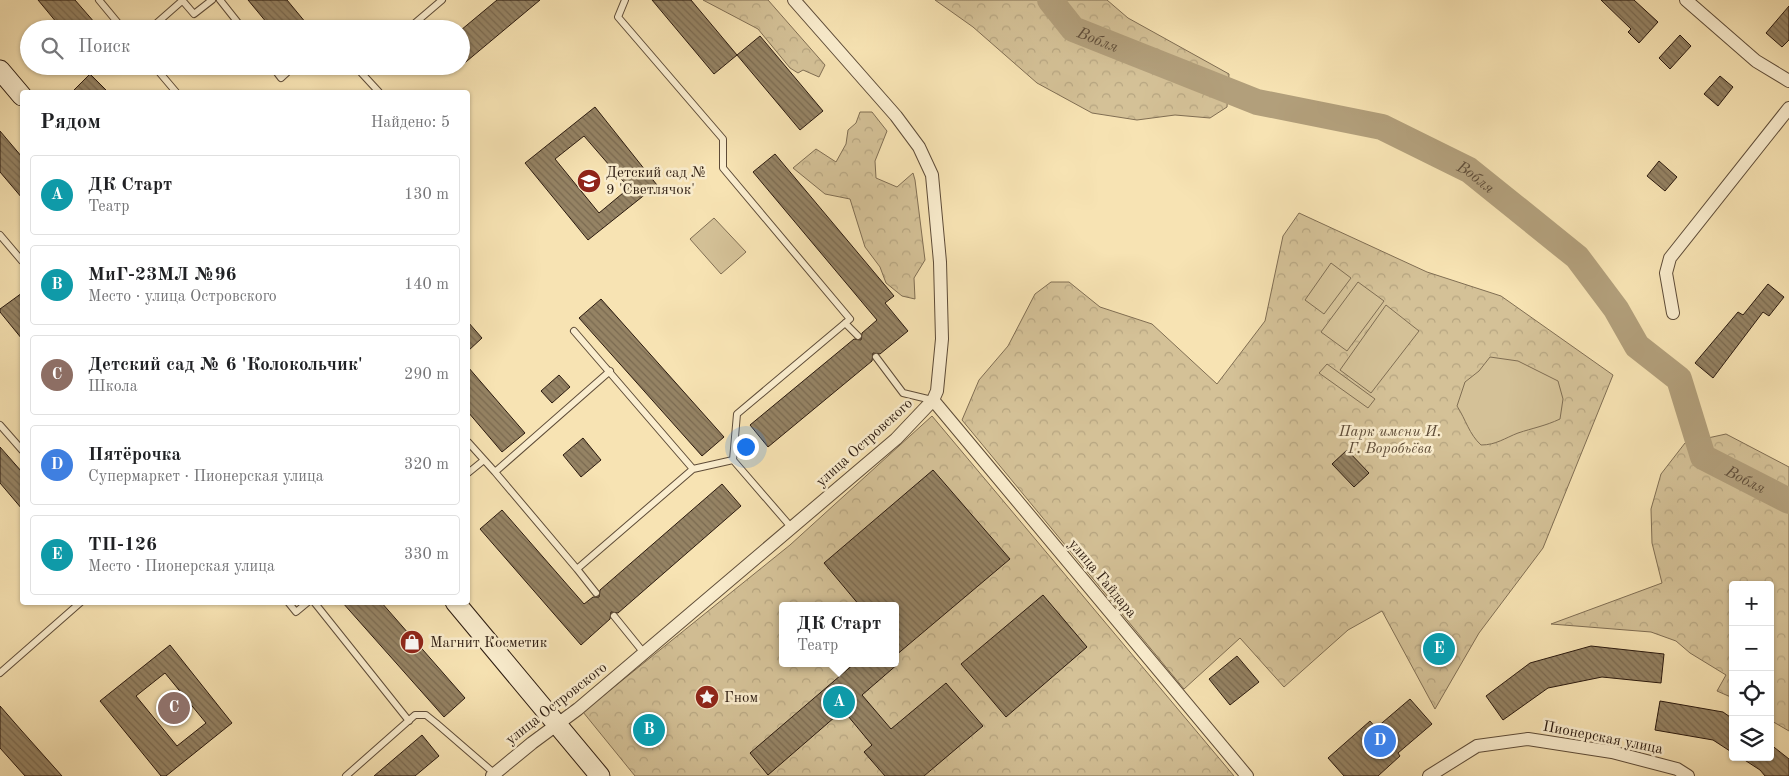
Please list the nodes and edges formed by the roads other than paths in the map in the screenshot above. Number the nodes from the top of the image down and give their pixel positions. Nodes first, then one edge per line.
1 (99, 0) edge
2 (182, 0) edge
3 (212, 0) edge
4 (220, 0) edge
5 (442, 0) edge
6 (625, 0) edge
7 (794, 0) edge
8 (1686, 0) edge
9 (116, 20) edge
10 (160, 20) edge
11 (236, 20) edge
12 (419, 20) edge
13 (0, 70) edge
14 (162, 75) edge
15 (365, 75) edge
16 (1789, 81) edge
17 (174, 90) edge
18 (377, 90) edge
19 (20, 94) edge
20 (1789, 108) edge
21 (0, 235) edge
22 (20, 259) edge
23 (1674, 313) dead end
24 (845, 323) junction
25 (574, 330) dead end
26 (858, 336) dead end
27 (876, 358) dead end
28 (610, 372) junction
29 (933, 400) junction
30 (0, 425) edge
31 (470, 444) edge
32 (20, 448) edge
33 (484, 460) junction
34 (733, 460) junction
35 (693, 469) junction
36 (470, 471) edge
37 (495, 472) junction
38 (791, 527) junction
39 (577, 569) junction
40 (596, 593) dead end
41 (79, 605) edge
42 (290, 605) edge
43 (304, 605) edge
44 (316, 605) edge
45 (458, 605) edge
46 (614, 616) dead end
47 (644, 653) junction
48 (0, 674) edge
49 (409, 721) junction
50 (559, 724) junction
51 (494, 775) edge
52 (346, 776) edge
53 (600, 776) edge
54 (1247, 776) edge
55 (1429, 776) edge
56 (1688, 776) edge

1 - 9 lane
2 - 3 lane
2 - 10 lane
4 - 11 lane
5 - 12 lane
6 - 24 lane
7 - 29 street, улица Островского
8 - 16 street
13 - 19 street
14 - 17 lane
15 - 18 lane
20 - 23 street
21 - 22 lane
24 - 26 lane
24 - 34 lane
25 - 28 lane
27 - 29 lane
28 - 35 lane
28 - 37 lane
29 - 38 street, улица Островского
29 - 54 street, улица Гайдара
30 - 32 lane
31 - 33 lane
33 - 36 lane
33 - 37 lane
34 - 35 lane
34 - 38 lane
35 - 39 lane
37 - 39 lane
38 - 47 street, улица Островского
39 - 40 lane
41 - 48 lane
42 - 43 lane
44 - 49 lane
45 - 50 street
46 - 47 lane
47 - 50 street, улица Островского
49 - 51 lane
49 - 52 lane
50 - 51 street, улица Островского
50 - 53 street
55 - 56 street, Пионерская улица

